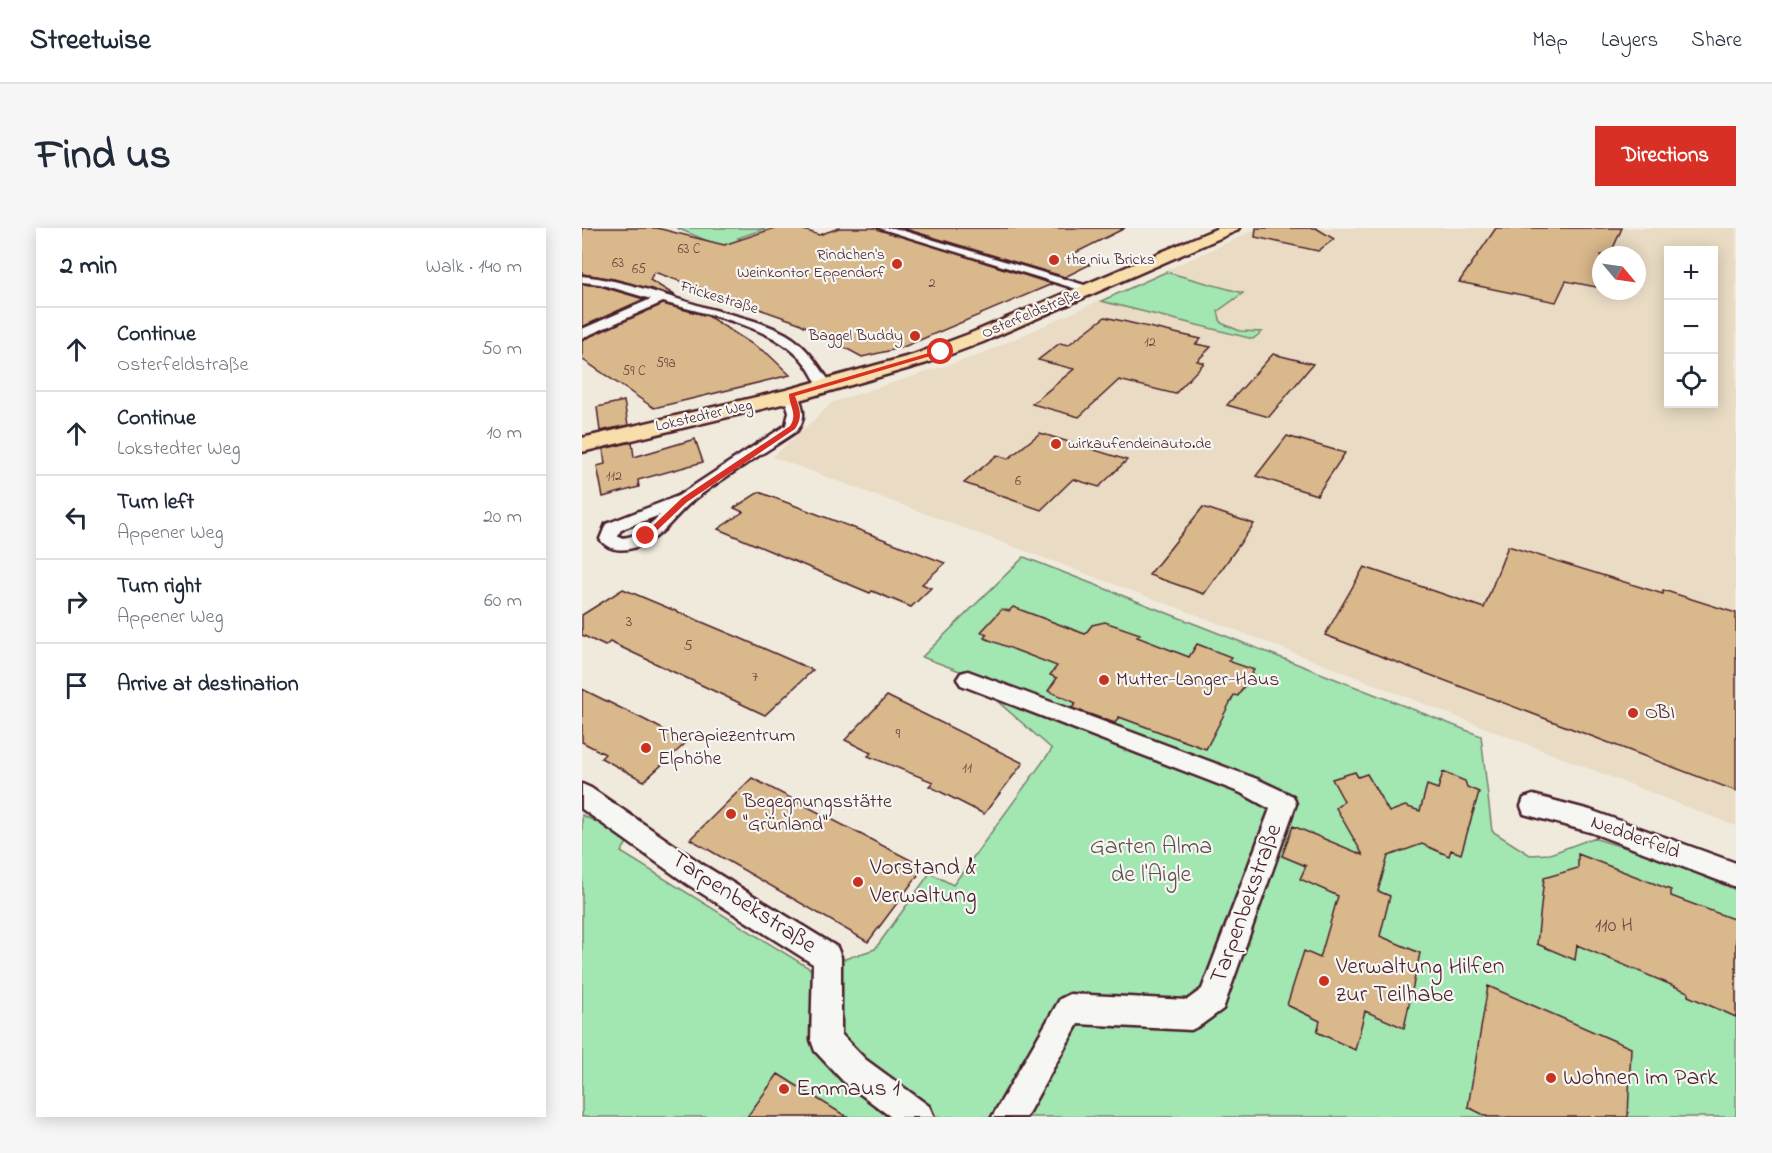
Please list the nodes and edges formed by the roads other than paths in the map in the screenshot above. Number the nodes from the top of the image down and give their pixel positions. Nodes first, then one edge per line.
1 (884, 228) edge
2 (1231, 228) edge
3 (584, 281) edge
4 (1087, 289) junction
5 (662, 298) junction
6 (582, 334) edge
7 (825, 386) junction
8 (791, 395) junction
9 (582, 445) edge
10 (684, 500) dead end
11 (968, 680) dead end
12 (582, 795) edge
13 (1533, 806) dead end
14 (1736, 875) edge
15 (918, 1117) edge
16 (1008, 1117) edge

1 - 4 street
2 - 4 main road, Osterfeldstraße
3 - 5 street, Frickestraße
4 - 7 main road, Osterfeldstraße
5 - 6 street
5 - 7 street, Frickestraße
7 - 8 main road, Lokstedter Weg
8 - 9 main road, Lokstedter Weg
8 - 10 street
11 - 16 street, Tarpenbekstraße
12 - 15 street, Tarpenbekstraße
13 - 14 street, Nedderfeld

